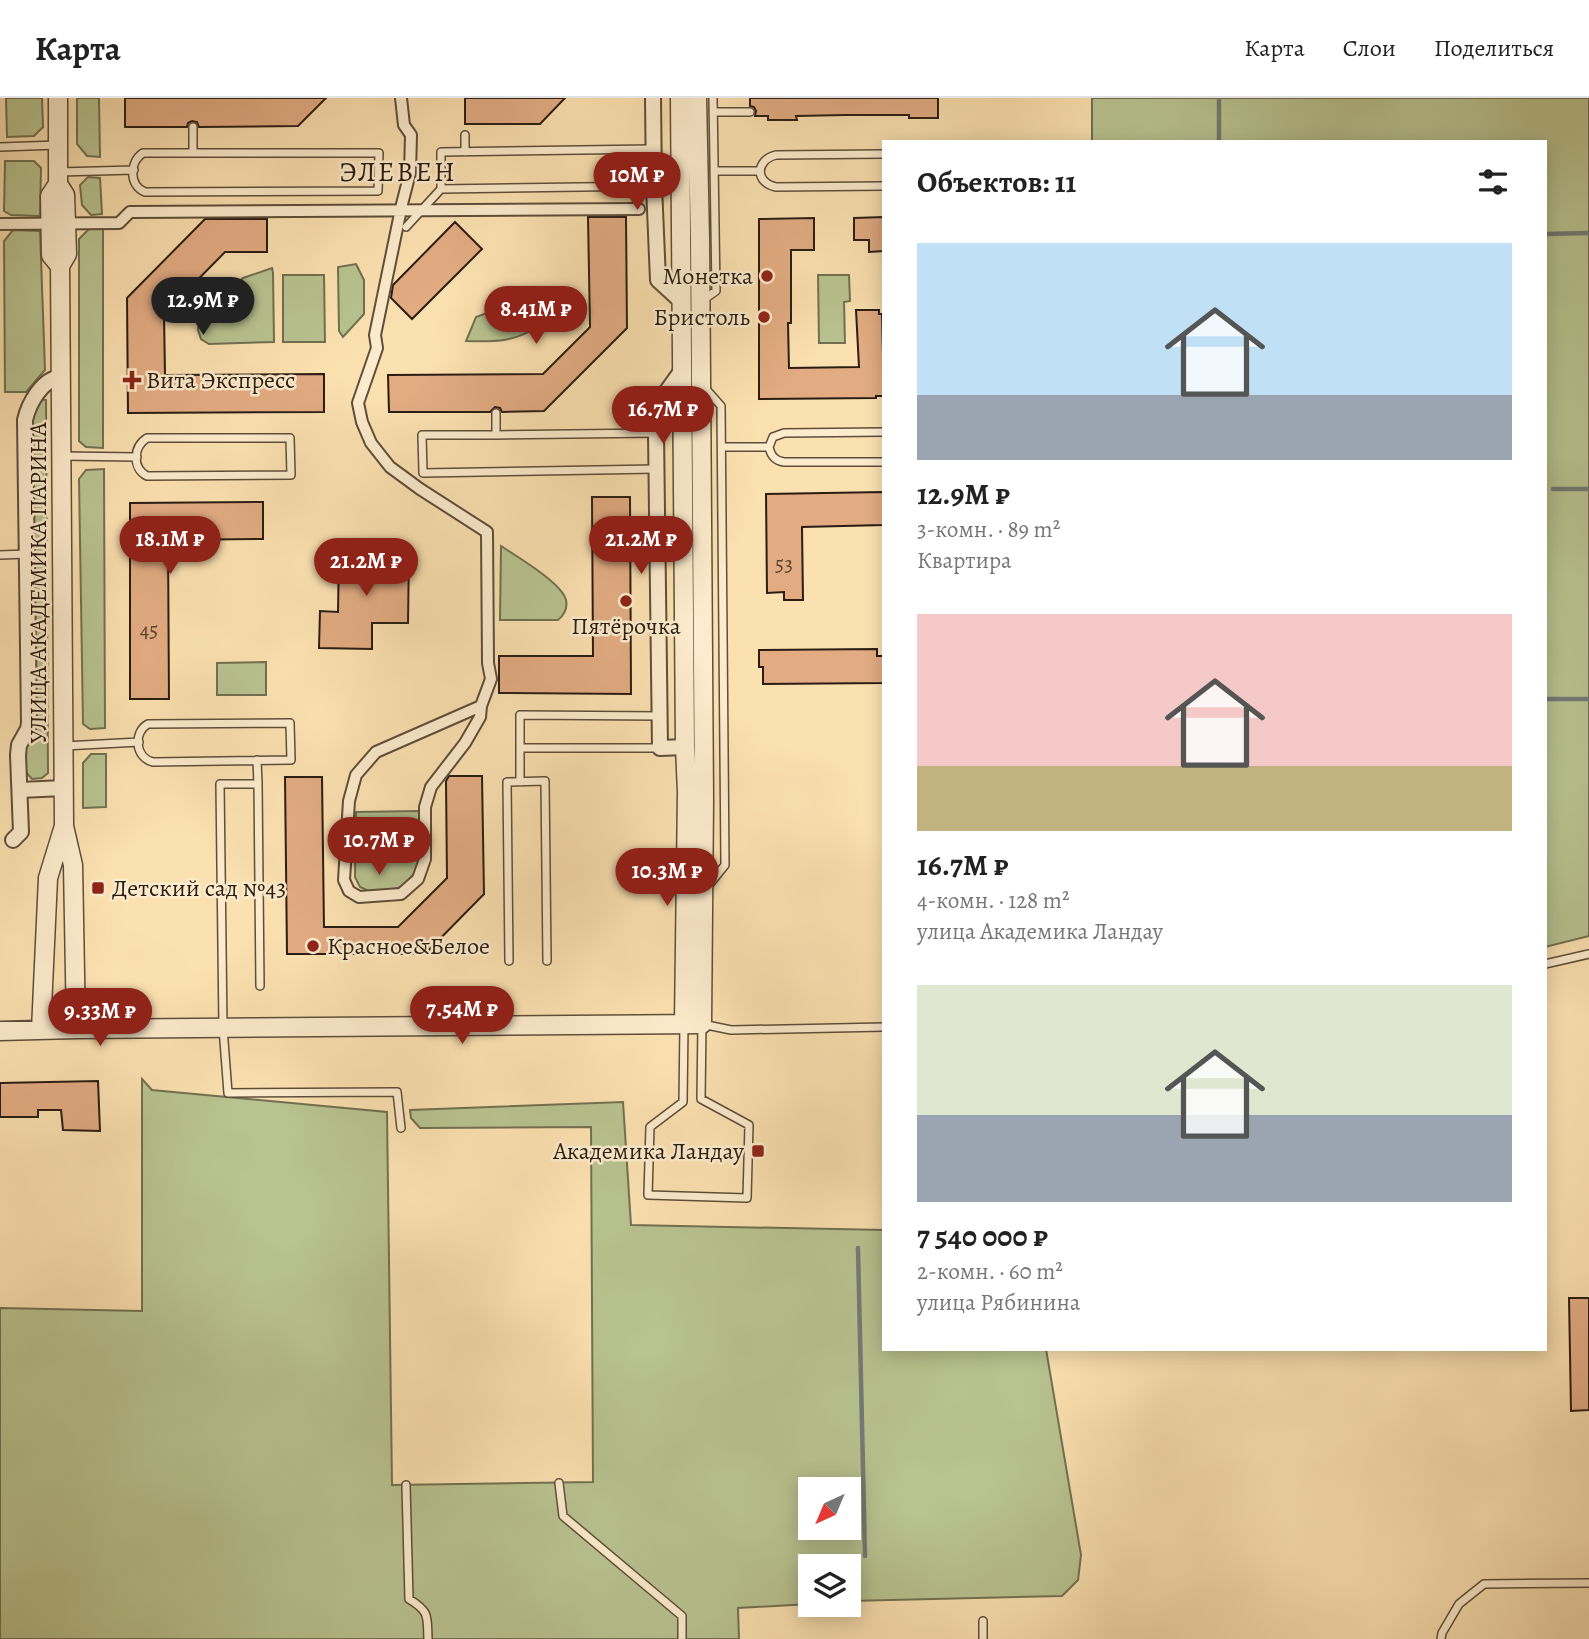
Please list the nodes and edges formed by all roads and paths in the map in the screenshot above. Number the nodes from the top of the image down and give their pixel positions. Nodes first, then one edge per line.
1 (58, 98) edge
2 (401, 98) edge
3 (653, 98) edge
4 (680, 98) edge
5 (697, 98) edge
6 (713, 98) edge
7 (713, 112) junction
8 (750, 112) dead end
9 (193, 127) dead end
10 (465, 135) dead end
11 (58, 145) junction
12 (0, 147) edge
13 (653, 149) junction
14 (465, 152) junction
15 (194, 153) junction
16 (882, 154) edge
17 (134, 170) junction
18 (714, 171) junction
19 (760, 171) junction
20 (59, 178) junction
21 (654, 186) junction
22 (882, 186) edge
23 (441, 189) junction
24 (639, 209) dead end
25 (401, 211) junction
26 (421, 211) junction
27 (0, 224) edge
28 (58, 224) junction
29 (406, 227) dead end
30 (690, 301) junction
31 (682, 370) junction
32 (61, 377) junction
33 (701, 383) junction
34 (495, 413) dead end
35 (882, 432) edge
36 (656, 433) junction
37 (496, 435) junction
38 (722, 447) junction
39 (769, 447) junction
40 (61, 456) junction
41 (136, 457) junction
42 (882, 462) edge
43 (656, 469) junction
44 (27, 554) junction
45 (0, 555) edge
46 (481, 706) junction
47 (661, 716) junction
48 (139, 742) junction
49 (63, 746) junction
50 (685, 747) junction
51 (520, 748) junction
52 (660, 748) junction
53 (257, 760) junction
54 (520, 782) junction
55 (258, 784) junction
56 (64, 788) junction
57 (20, 790) junction
58 (64, 826) junction
59 (11, 841) dead end
60 (703, 891) junction
61 (1589, 954) edge
62 (509, 961) dead end
63 (547, 961) dead end
64 (1547, 964) edge
65 (260, 986) dead end
66 (693, 1024) junction
67 (882, 1027) edge
68 (223, 1028) junction
69 (76, 1029) junction
70 (41, 1030) junction
71 (0, 1031) edge
72 (401, 1128) dead end
73 (559, 1483) dead end
74 (406, 1485) dead end
75 (1589, 1583) edge
76 (983, 1621) dead end
77 (428, 1639) edge
78 (682, 1639) edge
79 (983, 1639) edge
80 (1441, 1639) edge

1 - 11 street, УЛИЦА АКАДЕМИКА ПАРИНА
2 - 25 street
3 - 13 street
4 - 30 street
5 - 30 street
6 - 7 lane
7 - 8 lane
7 - 18 lane
9 - 15 lane
10 - 14 lane
11 - 12 lane
11 - 20 street, УЛИЦА АКАДЕМИКА ПАРИНА
13 - 14 lane
13 - 21 street
14 - 23 lane
15 - 17 lane
15 - 17 lane
16 - 19 lane
17 - 20 lane
18 - 19 lane
18 - 30 lane
19 - 22 lane
20 - 28 street, УЛИЦА АКАДЕМИКА ПАРИНА
21 - 23 lane
21 - 30 street
23 - 26 lane
24 - 26 street
25 - 26 street
25 - 28 street
25 - 46 street
26 - 29 lane
27 - 28 street
28 - 32 street, УЛИЦА АКАДЕМИКА ПАРИНА
30 - 31 street
30 - 33 street
31 - 36 street
31 - 50 street
32 - 40 street, УЛИЦА АКАДЕМИКА ПАРИНА
32 - 44 street, УЛИЦА АКАДЕМИКА ПАРИНА
33 - 38 lane
33 - 60 street
34 - 37 lane
35 - 39 lane
36 - 37 lane
36 - 43 street
37 - 43 lane
38 - 39 lane
38 - 60 lane
39 - 42 lane
40 - 41 lane
40 - 49 street, УЛИЦА АКАДЕМИКА ПАРИНА
41 - 41 lane
43 - 47 street
44 - 45 lane
44 - 57 street, УЛИЦА АКАДЕМИКА ПАРИНА
46 - 46 street
47 - 51 lane
47 - 52 street
48 - 49 lane
48 - 53 lane
48 - 53 lane
49 - 56 street, УЛИЦА АКАДЕМИКА ПАРИНА
50 - 52 street
50 - 66 street
51 - 52 lane
51 - 54 lane
53 - 55 lane
54 - 62 lane
54 - 63 lane
55 - 65 lane
55 - 68 lane
56 - 57 street
56 - 58 street, УЛИЦА АКАДЕМИКА ПАРИНА
57 - 59 street, УЛИЦА АКАДЕМИКА ПАРИНА
58 - 69 street, УЛИЦА АКАДЕМИКА ПАРИНА
58 - 70 street, УЛИЦА АКАДЕМИКА ПАРИНА
60 - 66 street
61 - 64 lane
66 - 66 lane
66 - 67 lane
66 - 68 street
68 - 69 street
68 - 72 lane
69 - 70 street
70 - 71 street
73 - 78 lane
74 - 77 lane
75 - 80 lane
76 - 79 lane

